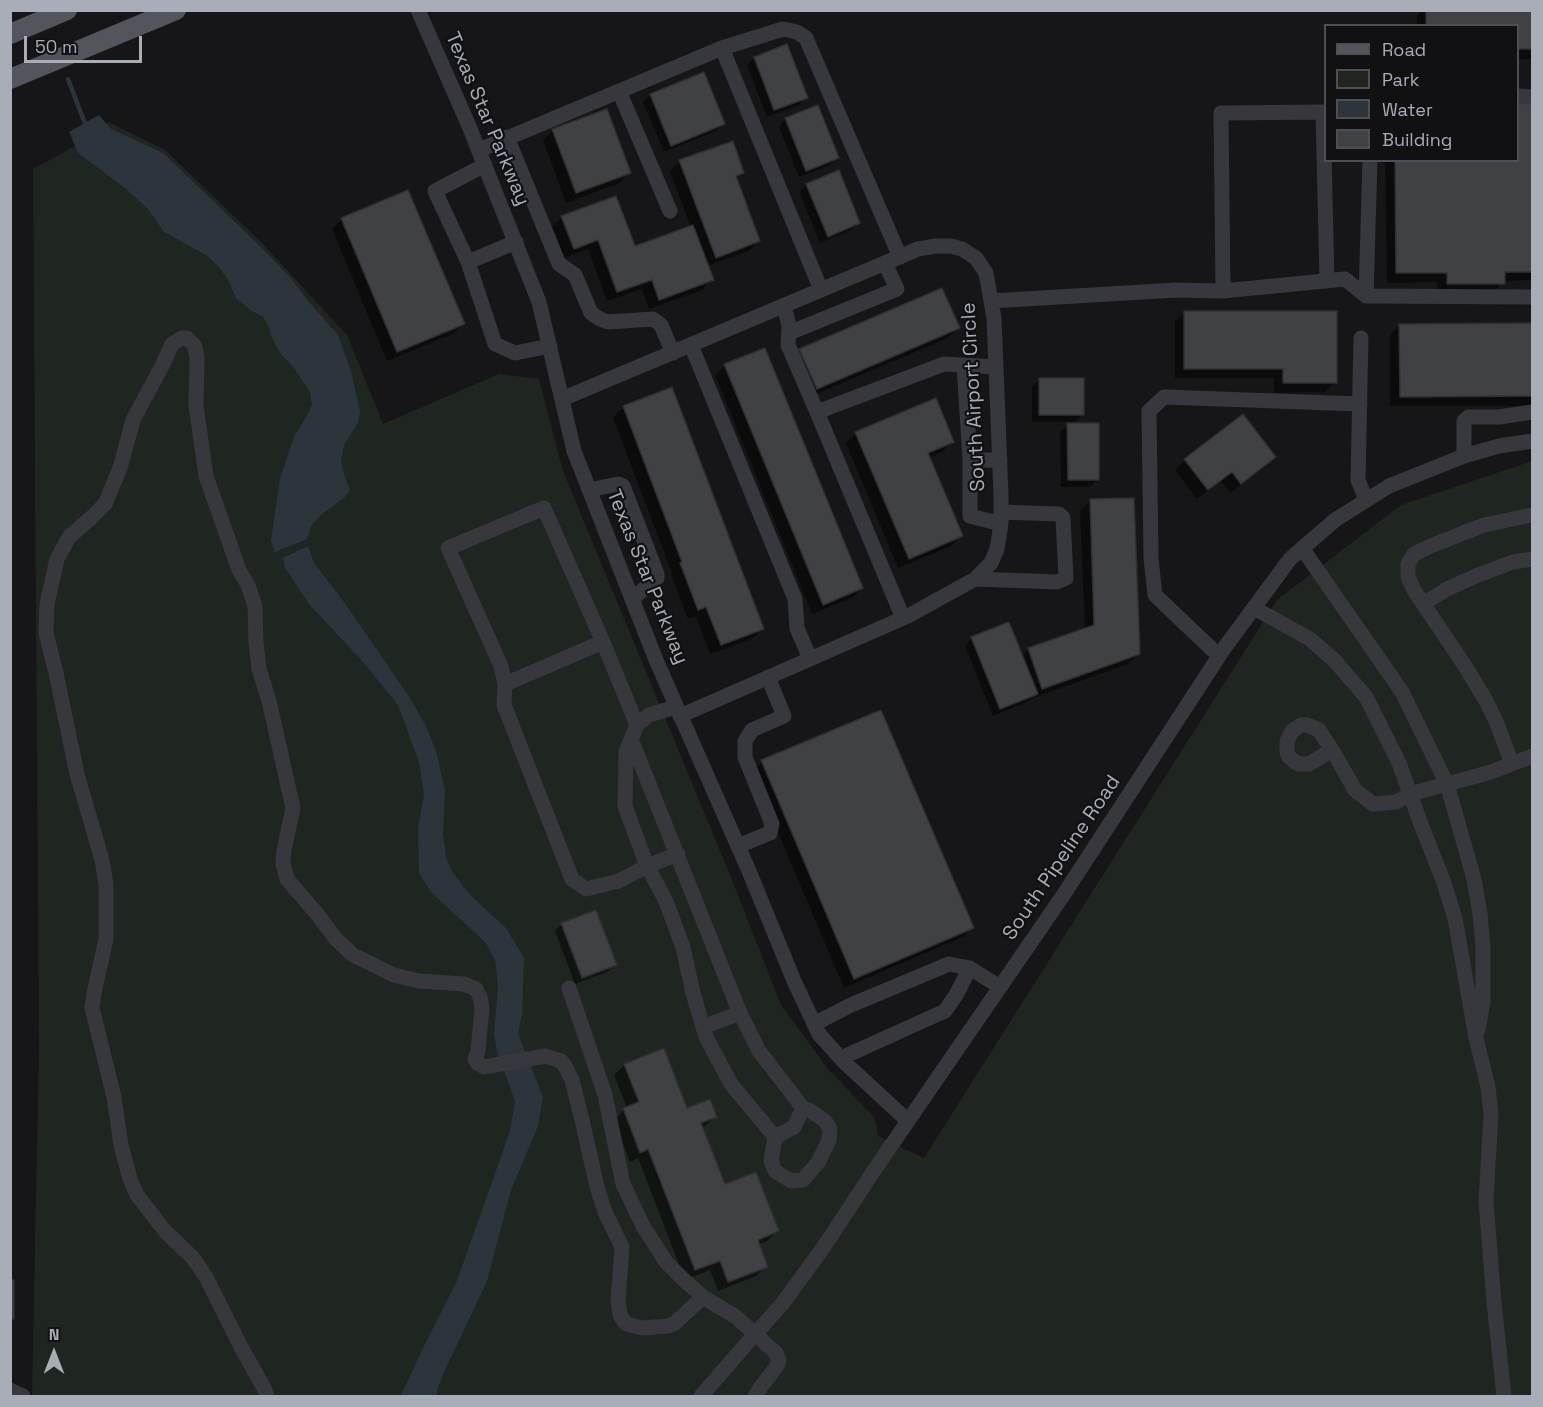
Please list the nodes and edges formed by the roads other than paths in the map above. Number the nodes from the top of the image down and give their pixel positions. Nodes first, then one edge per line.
1 (67, 10) edge
2 (176, 10) edge
3 (418, 10) edge
4 (10, 34) edge
5 (722, 48) junction
6 (10, 79) edge
7 (619, 91) junction
8 (507, 137) junction
9 (479, 150) junction
10 (1324, 154) edge
11 (1324, 162) edge
12 (1370, 162) edge
13 (485, 165) junction
14 (670, 211) dead end
15 (516, 242) junction
16 (900, 257) junction
17 (468, 262) junction
18 (885, 263) junction
19 (1327, 281) junction
20 (821, 290) junction
21 (1223, 291) junction
22 (1366, 296) junction
23 (1533, 297) edge
24 (991, 301) junction
25 (784, 306) junction
26 (789, 333) junction
27 (1361, 338) dead end
28 (691, 345) junction
29 (550, 346) junction
30 (673, 353) junction
31 (964, 365) junction
32 (996, 367) junction
33 (562, 399) junction
34 (1360, 404) junction
35 (817, 412) junction
36 (1533, 412) edge
37 (1533, 441) edge
38 (1464, 456) junction
39 (970, 460) junction
40 (1000, 460) junction
41 (589, 490) junction
42 (1366, 501) junction
43 (1533, 515) edge
44 (1001, 518) junction
45 (1302, 548) junction
46 (1533, 559) edge
47 (975, 579) junction
48 (632, 598) junction
49 (1423, 604) junction
50 (1254, 608) junction
51 (903, 618) junction
52 (603, 642) junction
53 (1219, 656) junction
54 (810, 658) junction
55 (768, 677) junction
56 (505, 684) junction
57 (678, 711) junction
58 (634, 732) junction
59 (1332, 750) dead end
60 (1533, 756) edge
61 (1512, 764) junction
62 (1448, 784) junction
63 (1410, 794) junction
64 (738, 846) junction
65 (678, 854) junction
66 (647, 866) junction
67 (970, 968) junction
68 (1000, 987) junction
69 (569, 988) dead end
70 (740, 1013) junction
71 (814, 1024) junction
72 (703, 1027) junction
73 (1476, 1038) junction
74 (841, 1058) junction
75 (803, 1108) junction
76 (908, 1121) junction
77 (775, 1137) junction
78 (703, 1297) junction
79 (10, 1390) edge
80 (708, 1394) edge
81 (23, 1396) edge
82 (267, 1396) edge
83 (755, 1396) edge
84 (1504, 1396) edge

1 - 4 main road
2 - 6 main road
3 - 9 street, Texas Star Parkway
5 - 7 street
5 - 16 street
5 - 20 street
7 - 8 street
7 - 14 street
8 - 9 street
8 - 30 street
9 - 13 street, Texas Star Parkway
10 - 21 street
11 - 19 street
12 - 22 street
13 - 15 street, Texas Star Parkway
13 - 17 street
15 - 17 street
15 - 29 street, Texas Star Parkway
16 - 18 street, South Airport Circle
16 - 24 street, South Airport Circle
17 - 29 street
18 - 20 street, South Airport Circle
18 - 26 street
19 - 21 street
19 - 22 street
20 - 25 street, South Airport Circle
21 - 24 street
22 - 23 street
24 - 32 street, South Airport Circle
25 - 26 street
25 - 28 street, South Airport Circle
26 - 35 street
27 - 34 street
28 - 30 street, South Airport Circle
28 - 54 street
29 - 33 street, Texas Star Parkway
30 - 33 street, South Airport Circle
31 - 32 street
31 - 35 street
31 - 39 street
32 - 40 street, South Airport Circle
33 - 41 street, Texas Star Parkway
34 - 42 street
34 - 53 street
35 - 51 street
36 - 38 street
37 - 38 street, South Pipeline Road
38 - 42 street, South Pipeline Road
39 - 40 street
39 - 44 street
40 - 44 street, South Airport Circle
41 - 48 street, Texas Star Parkway
41 - 48 street
42 - 45 street, South Pipeline Road
43 - 49 street
44 - 47 street, South Airport Circle
44 - 47 street
45 - 50 street, South Pipeline Road
45 - 62 street
46 - 49 street
47 - 51 street, South Airport Circle
48 - 57 street, Texas Star Parkway
49 - 61 street
50 - 53 street, South Pipeline Road
50 - 63 street
51 - 54 street, South Airport Circle
52 - 56 street
52 - 56 street
52 - 58 street
53 - 68 street, South Pipeline Road
54 - 55 street, South Airport Circle
55 - 57 street, South Airport Circle
55 - 64 street
56 - 66 street
57 - 58 street, South Airport Circle
57 - 64 street, Texas Star Parkway
58 - 65 street
58 - 66 street
59 - 63 street
60 - 61 street
61 - 62 street
62 - 63 street
62 - 73 street
63 - 73 street
64 - 71 street, Texas Star Parkway
65 - 66 street
65 - 70 street
66 - 72 street
67 - 68 street
67 - 71 street
67 - 74 street
68 - 76 street, South Pipeline Road
69 - 78 street
70 - 72 street
70 - 75 street
71 - 74 street, Texas Star Parkway
72 - 77 street
73 - 84 street
74 - 76 street, Texas Star Parkway
75 - 77 street
75 - 77 street
76 - 80 street, South Pipeline Road, bridge
78 - 82 street
78 - 83 street
79 - 81 street

